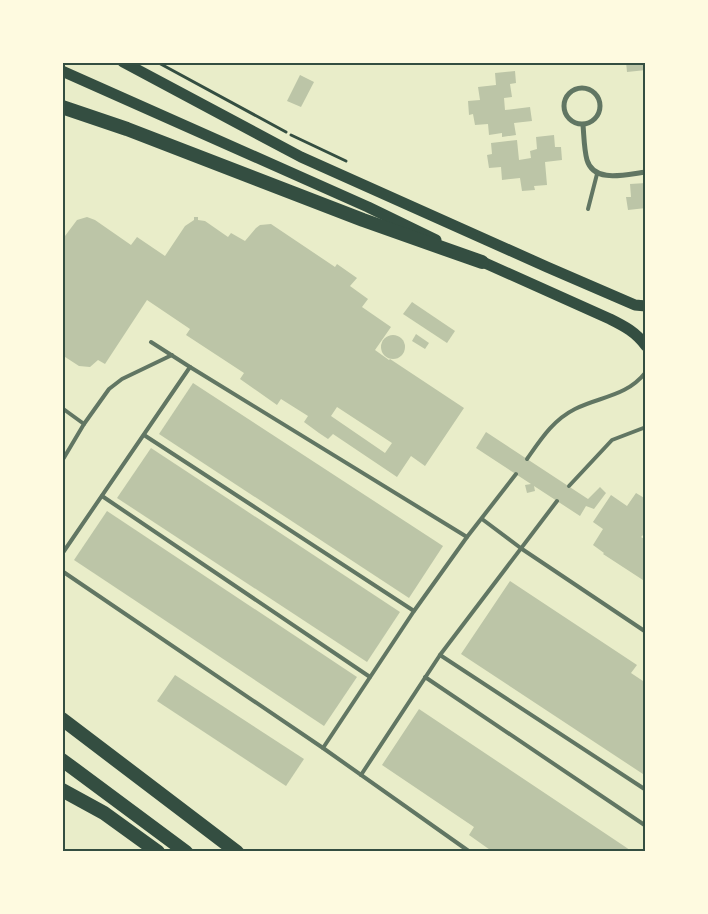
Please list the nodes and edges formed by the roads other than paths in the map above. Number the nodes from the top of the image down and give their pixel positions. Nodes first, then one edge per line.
1 (123, 62) edge
2 (62, 70) edge
3 (62, 107) edge
4 (583, 125) junction
5 (646, 172) edge
6 (597, 174) junction
7 (588, 210) dead end
8 (482, 262) junction
9 (646, 306) edge
10 (151, 342) dead end
11 (646, 346) edge
12 (172, 355) junction
13 (190, 367) junction
14 (646, 372) edge
15 (62, 408) edge
16 (84, 424) junction
17 (646, 427) edge
18 (144, 434) junction
19 (527, 459) dead end
20 (62, 461) edge
21 (516, 474) dead end
22 (569, 486) dead end
23 (102, 496) junction
24 (557, 501) dead end
25 (482, 519) junction
26 (467, 537) junction
27 (522, 549) junction
28 (62, 554) edge
29 (62, 571) edge
30 (414, 611) junction
31 (646, 632) edge
32 (440, 655) junction
33 (370, 677) junction
34 (425, 677) junction
35 (62, 719) edge
36 (323, 748) junction
37 (62, 760) edge
38 (361, 775) junction
39 (62, 790) edge
40 (646, 790) edge
41 (646, 826) edge
42 (158, 852) edge
43 (186, 852) edge
44 (237, 852) edge
45 (470, 852) edge

1 - 9 main road
2 - 8 main road
3 - 8 highway
4 - 4 street
4 - 6 street
5 - 6 street
6 - 7 lane
8 - 11 main road
10 - 12 lane
12 - 13 lane
12 - 16 lane
13 - 18 lane
13 - 26 lane
14 - 19 lane
15 - 16 lane
16 - 20 lane
17 - 22 lane
18 - 23 lane
18 - 30 lane
21 - 25 lane
23 - 28 lane
23 - 33 lane
24 - 27 lane
25 - 26 lane
25 - 27 lane
26 - 30 lane
27 - 31 lane
27 - 32 lane
29 - 36 lane
30 - 33 lane
32 - 34 lane
32 - 40 lane
33 - 36 lane
34 - 38 lane
34 - 41 lane
35 - 44 highway
36 - 38 lane
37 - 43 highway
38 - 45 lane
39 - 42 highway

